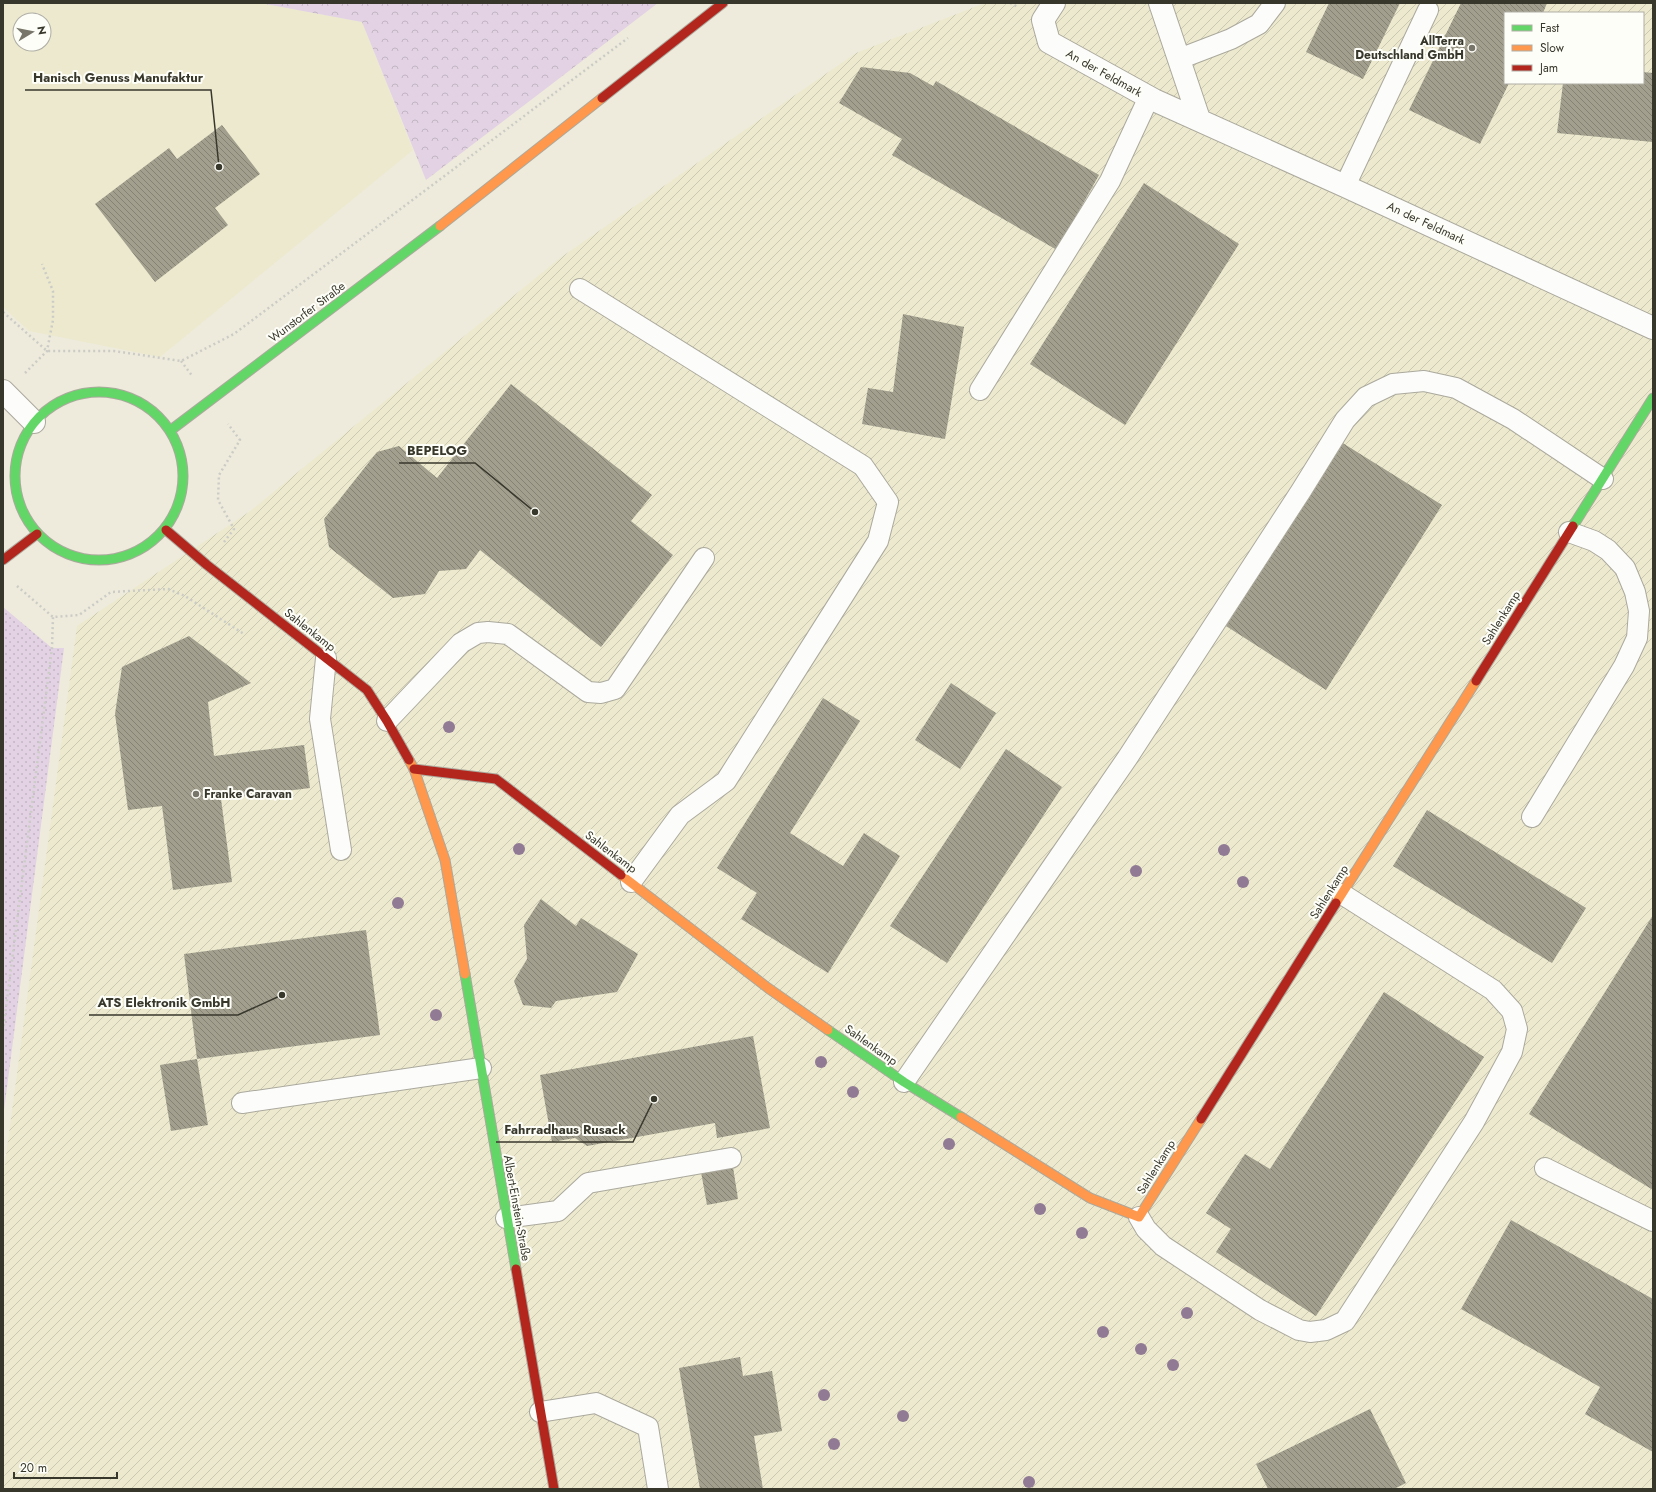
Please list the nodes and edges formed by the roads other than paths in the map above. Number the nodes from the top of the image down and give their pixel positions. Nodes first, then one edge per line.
1 (723, 3) edge
2 (1054, 3) edge
3 (1160, 3) edge
4 (1275, 3) edge
5 (1428, 10) dead end
6 (1179, 59) junction
7 (1149, 97) junction
8 (1199, 119) junction
9 (1345, 186) junction
10 (580, 289) dead end
11 (1653, 328) edge
12 (980, 390) dead end
13 (3, 391) edge
14 (1653, 398) edge
15 (34, 422) junction
16 (171, 430) junction
17 (1603, 479) junction
18 (166, 530) junction
19 (1569, 532) junction
20 (37, 534) junction
21 (704, 558) dead end
22 (3, 560) edge
23 (326, 658) junction
24 (387, 721) junction
25 (414, 769) junction
26 (1532, 817) dead end
27 (341, 850) dead end
28 (445, 860) joint
29 (631, 882) junction
30 (1342, 894) junction
31 (481, 1068) junction
32 (904, 1082) junction
33 (242, 1102) dead end
34 (731, 1158) dead end
35 (1545, 1168) dead end
36 (1139, 1217) junction
37 (506, 1218) junction
38 (1653, 1221) edge
39 (540, 1412) junction
40 (554, 1489) edge
41 (658, 1489) edge

1 - 16 street, Wunstorfer Straße
2 - 7 street, An der Feldmark
3 - 6 street
4 - 6 lane
5 - 9 lane
6 - 8 street
7 - 8 street, An der Feldmark
7 - 12 lane
8 - 9 street, An der Feldmark
9 - 11 street, An der Feldmark
10 - 29 lane
13 - 15 street
14 - 17 street, Sahlenkamp
15 - 16 street
15 - 20 street
16 - 18 street
17 - 19 street, Sahlenkamp
17 - 32 lane
18 - 20 street
18 - 23 street, Sahlenkamp
19 - 26 lane
19 - 30 street, Sahlenkamp
20 - 22 street
21 - 24 lane
23 - 24 street, Sahlenkamp
23 - 27 lane
24 - 25 street, Sahlenkamp
25 - 28 street, Sahlenkamp
25 - 29 street, Sahlenkamp
28 - 31 street, Albert-Einstein-Straße
29 - 32 street, Sahlenkamp
30 - 36 street, Sahlenkamp
30 - 36 lane
31 - 33 lane
31 - 37 street, Albert-Einstein-Straße
32 - 36 street, Sahlenkamp
34 - 37 lane
35 - 38 lane
37 - 39 street, Albert-Einstein-Straße
39 - 40 street, Albert-Einstein-Straße
39 - 41 lane

